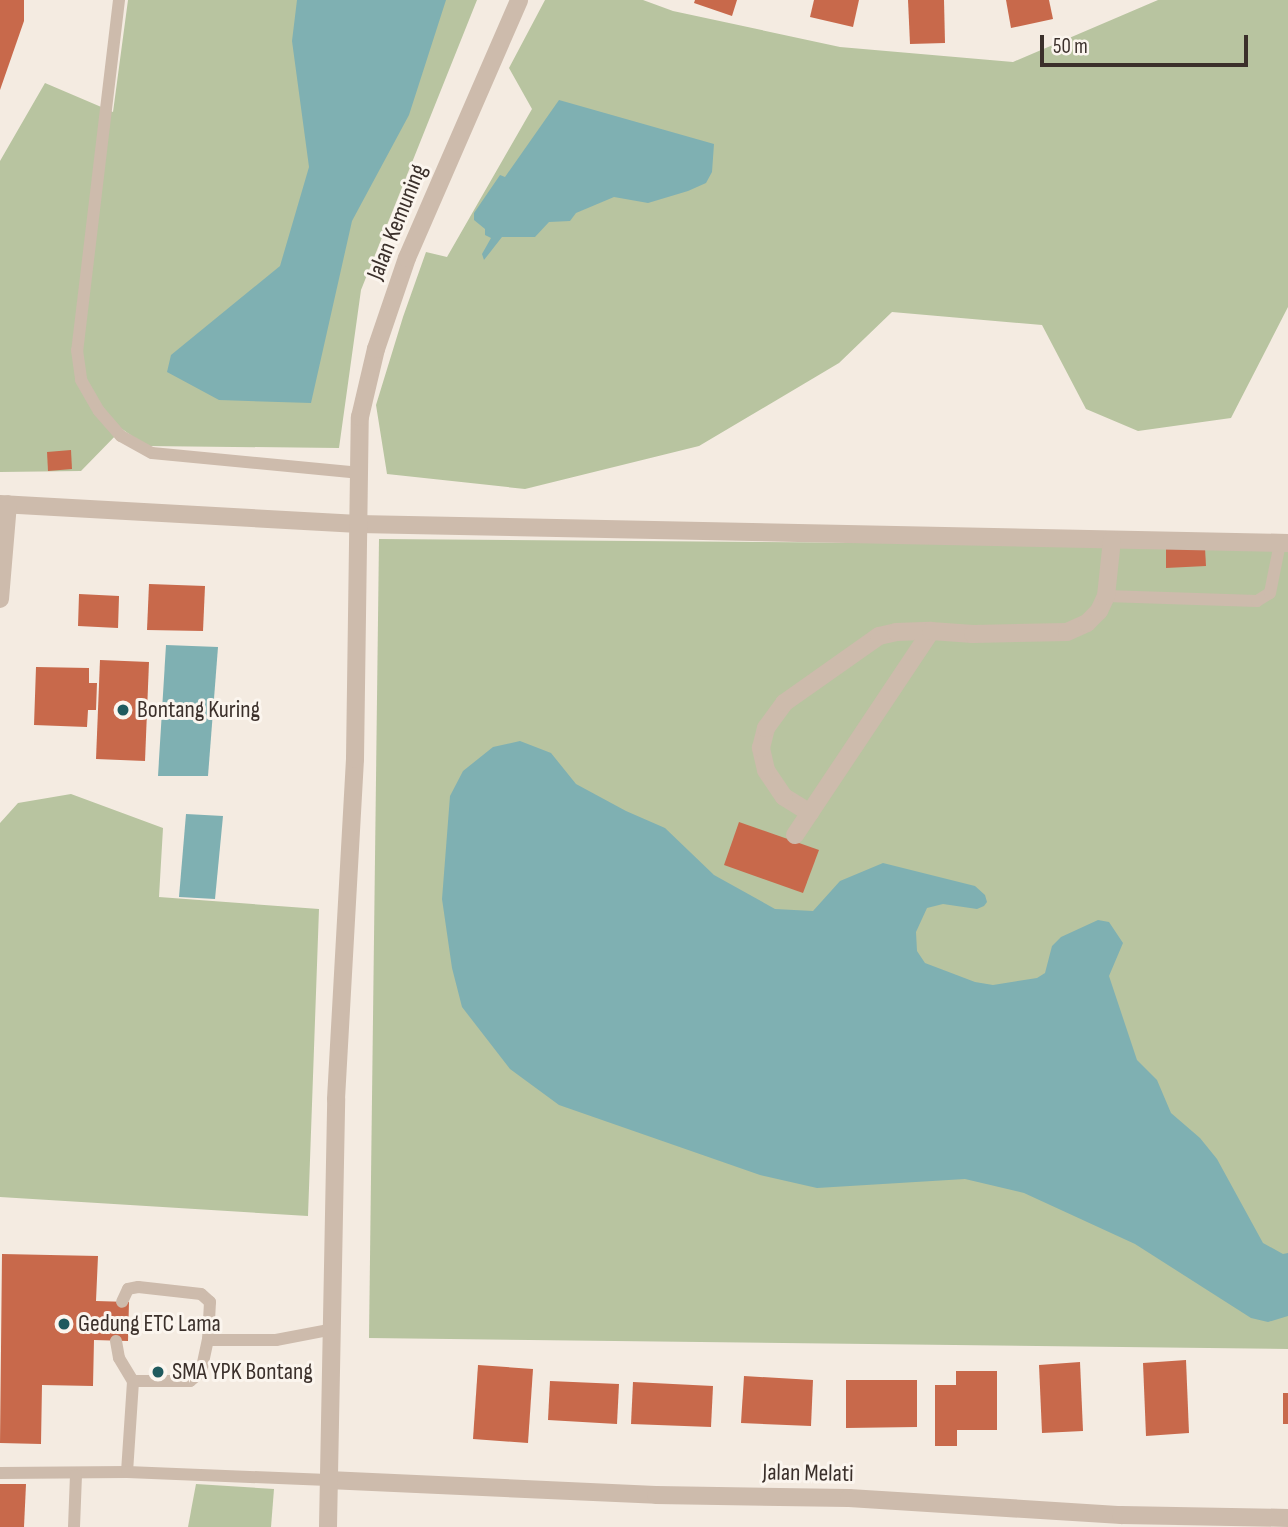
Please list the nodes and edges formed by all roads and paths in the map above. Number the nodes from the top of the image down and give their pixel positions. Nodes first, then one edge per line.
1 (119, 0) edge
2 (519, 0) edge
3 (358, 473) junction
4 (4, 504) edge
5 (358, 524) junction
6 (1112, 540) junction
7 (1284, 543) edge
8 (1106, 596) junction
9 (0, 598) edge
10 (931, 631) junction
11 (810, 813) junction
12 (795, 835) dead end
13 (122, 1302) dead end
14 (333, 1329) junction
15 (208, 1339) junction
16 (116, 1341) dead end
17 (133, 1381) junction
18 (127, 1472) junction
19 (0, 1473) edge
20 (76, 1475) junction
21 (328, 1480) junction
22 (1288, 1518) edge
23 (1121, 1521) edge
24 (74, 1527) edge
25 (328, 1527) edge

1 - 3 lane
2 - 3 street, Jalan Kemuning
3 - 5 street, Jalan Kemuning
4 - 5 street
4 - 9 street
5 - 6 street
5 - 14 street, Jalan Kemuning
6 - 7 street
6 - 8 street
7 - 8 lane
8 - 10 street
10 - 11 street
10 - 11 street
11 - 12 street
13 - 15 lane
14 - 15 lane
14 - 21 street, Jalan Kemuning
15 - 17 lane
16 - 17 lane
17 - 18 lane
18 - 20 lane
18 - 21 lane
19 - 20 lane
20 - 24 lane
21 - 23 street, Jalan Melati
21 - 25 street, Jalan Kemuning
22 - 23 street, Jalan Melati

